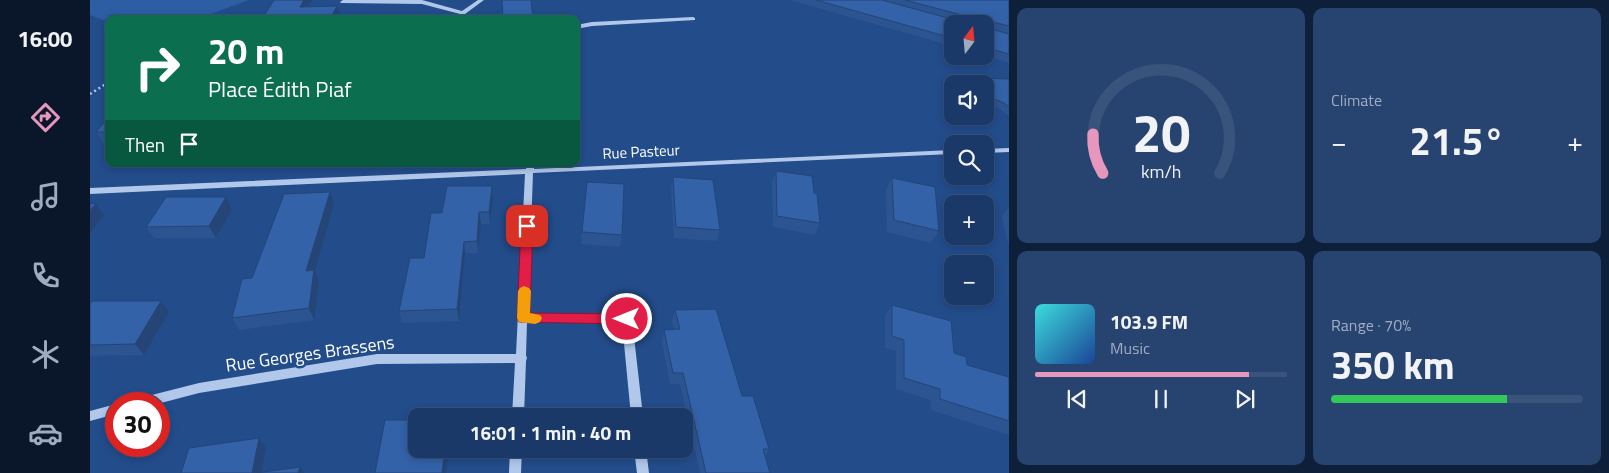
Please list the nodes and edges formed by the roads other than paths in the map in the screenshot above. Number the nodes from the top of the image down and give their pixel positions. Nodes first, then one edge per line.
1 (481, 0) edge
2 (343, 2) dead end
3 (463, 13) joint
4 (693, 19) dead end
5 (580, 26) edge
6 (1009, 150) edge
7 (994, 151) edge
8 (944, 152) edge
9 (580, 165) edge
10 (530, 167) edge
11 (90, 191) edge
12 (523, 318) junction
13 (522, 358) junction
14 (170, 395) edge
15 (519, 408) edge
16 (636, 408) edge
17 (105, 412) edge
18 (90, 416) edge
19 (516, 458) edge
20 (641, 458) edge
21 (515, 473) edge
22 (643, 473) edge

1 - 3 street
2 - 3 street
4 - 5 street
6 - 7 street
8 - 9 street, Rue Pasteur
10 - 11 street, Rue Pasteur
10 - 12 street
12 - 13 street
12 - 16 street
13 - 14 street, Rue Georges Brassens
13 - 15 street
17 - 18 street
19 - 21 street
20 - 22 street

